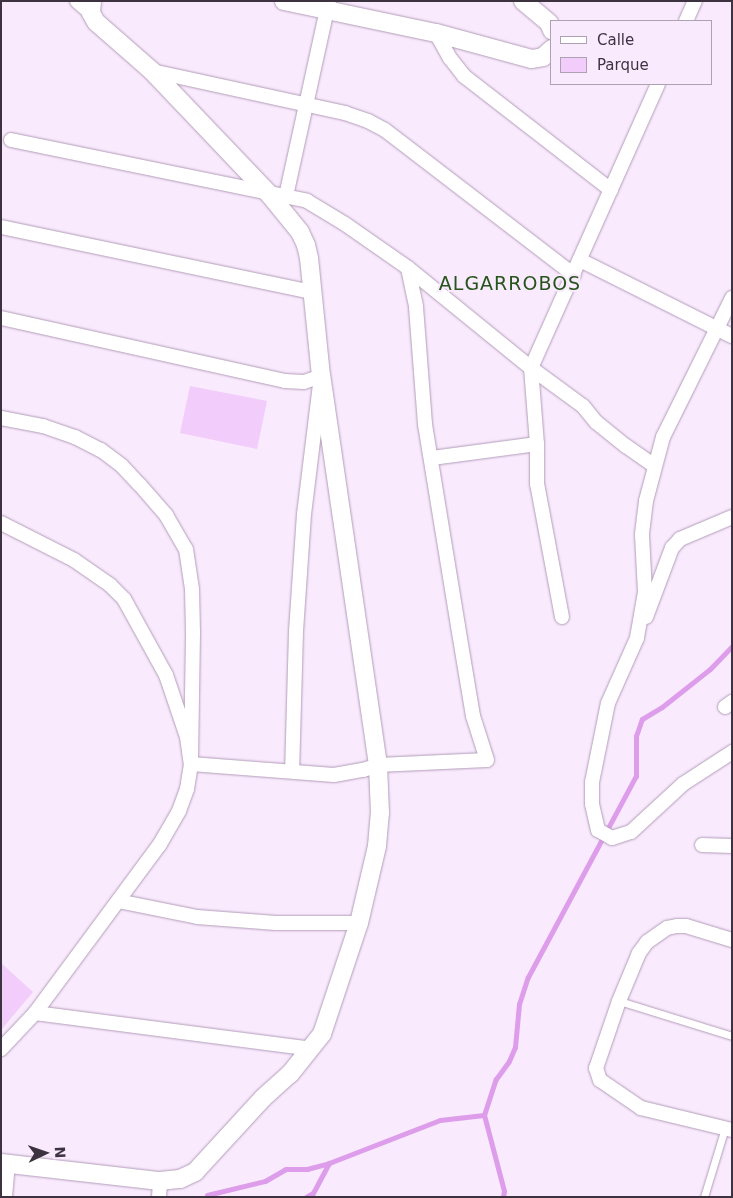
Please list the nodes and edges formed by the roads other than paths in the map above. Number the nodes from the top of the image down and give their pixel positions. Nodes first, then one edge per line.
1 (284, 1) edge
2 (523, 1) edge
3 (695, 1) edge
4 (87, 5) edge
5 (328, 6) edge
6 (686, 20) edge
7 (550, 26) edge
8 (436, 33) junction
9 (550, 52) edge
10 (152, 71) junction
11 (655, 85) edge
12 (306, 106) junction
13 (11, 140) dead end
14 (611, 190) junction
15 (278, 195) junction
16 (1, 227) edge
17 (580, 260) junction
18 (408, 268) junction
19 (574, 275) junction
20 (312, 292) junction
21 (732, 298) edge
22 (1, 318) edge
23 (718, 328) junction
24 (732, 336) edge
25 (531, 368) junction
26 (321, 376) junction
27 (1, 418) edge
28 (537, 444) junction
29 (432, 458) junction
30 (655, 466) junction
31 (732, 517) edge
32 (1, 523) edge
33 (562, 617) dead end
34 (637, 638) junction
35 (732, 752) edge
36 (191, 764) junction
37 (378, 765) junction
38 (292, 771) junction
39 (702, 845) dead end
40 (732, 846) edge
41 (118, 901) junction
42 (359, 923) junction
43 (732, 940) edge
44 (619, 1001) junction
45 (36, 1013) junction
46 (732, 1036) edge
47 (1, 1049) edge
48 (311, 1049) junction
49 (728, 1129) edge
50 (5, 1163) edge
51 (160, 1189) edge
52 (5, 1197) edge
53 (704, 1197) edge

1 - 5 street
2 - 7 street
3 - 6 street
4 - 10 street
5 - 8 street
5 - 12 street
8 - 9 street
8 - 14 street
10 - 12 street
10 - 15 street
11 - 14 street
12 - 15 street
12 - 19 street
13 - 15 street
14 - 17 street
15 - 18 street
15 - 20 street
16 - 20 street
17 - 19 street
17 - 23 street
18 - 25 street
18 - 29 street
19 - 25 street
20 - 26 street
21 - 23 street
22 - 26 street
23 - 24 street
23 - 30 street
25 - 28 street
25 - 30 street
26 - 37 street
26 - 38 street
27 - 36 street
28 - 29 street
28 - 33 street
29 - 37 street
30 - 34 street
31 - 34 street
32 - 36 street
34 - 35 street
36 - 38 street
36 - 41 street
37 - 38 street
37 - 42 street
39 - 40 street
41 - 42 street
41 - 45 street
42 - 48 street
43 - 44 street
44 - 46 lane
44 - 49 street
45 - 47 street
45 - 48 street
48 - 51 street
49 - 53 lane
50 - 51 street
50 - 52 street

